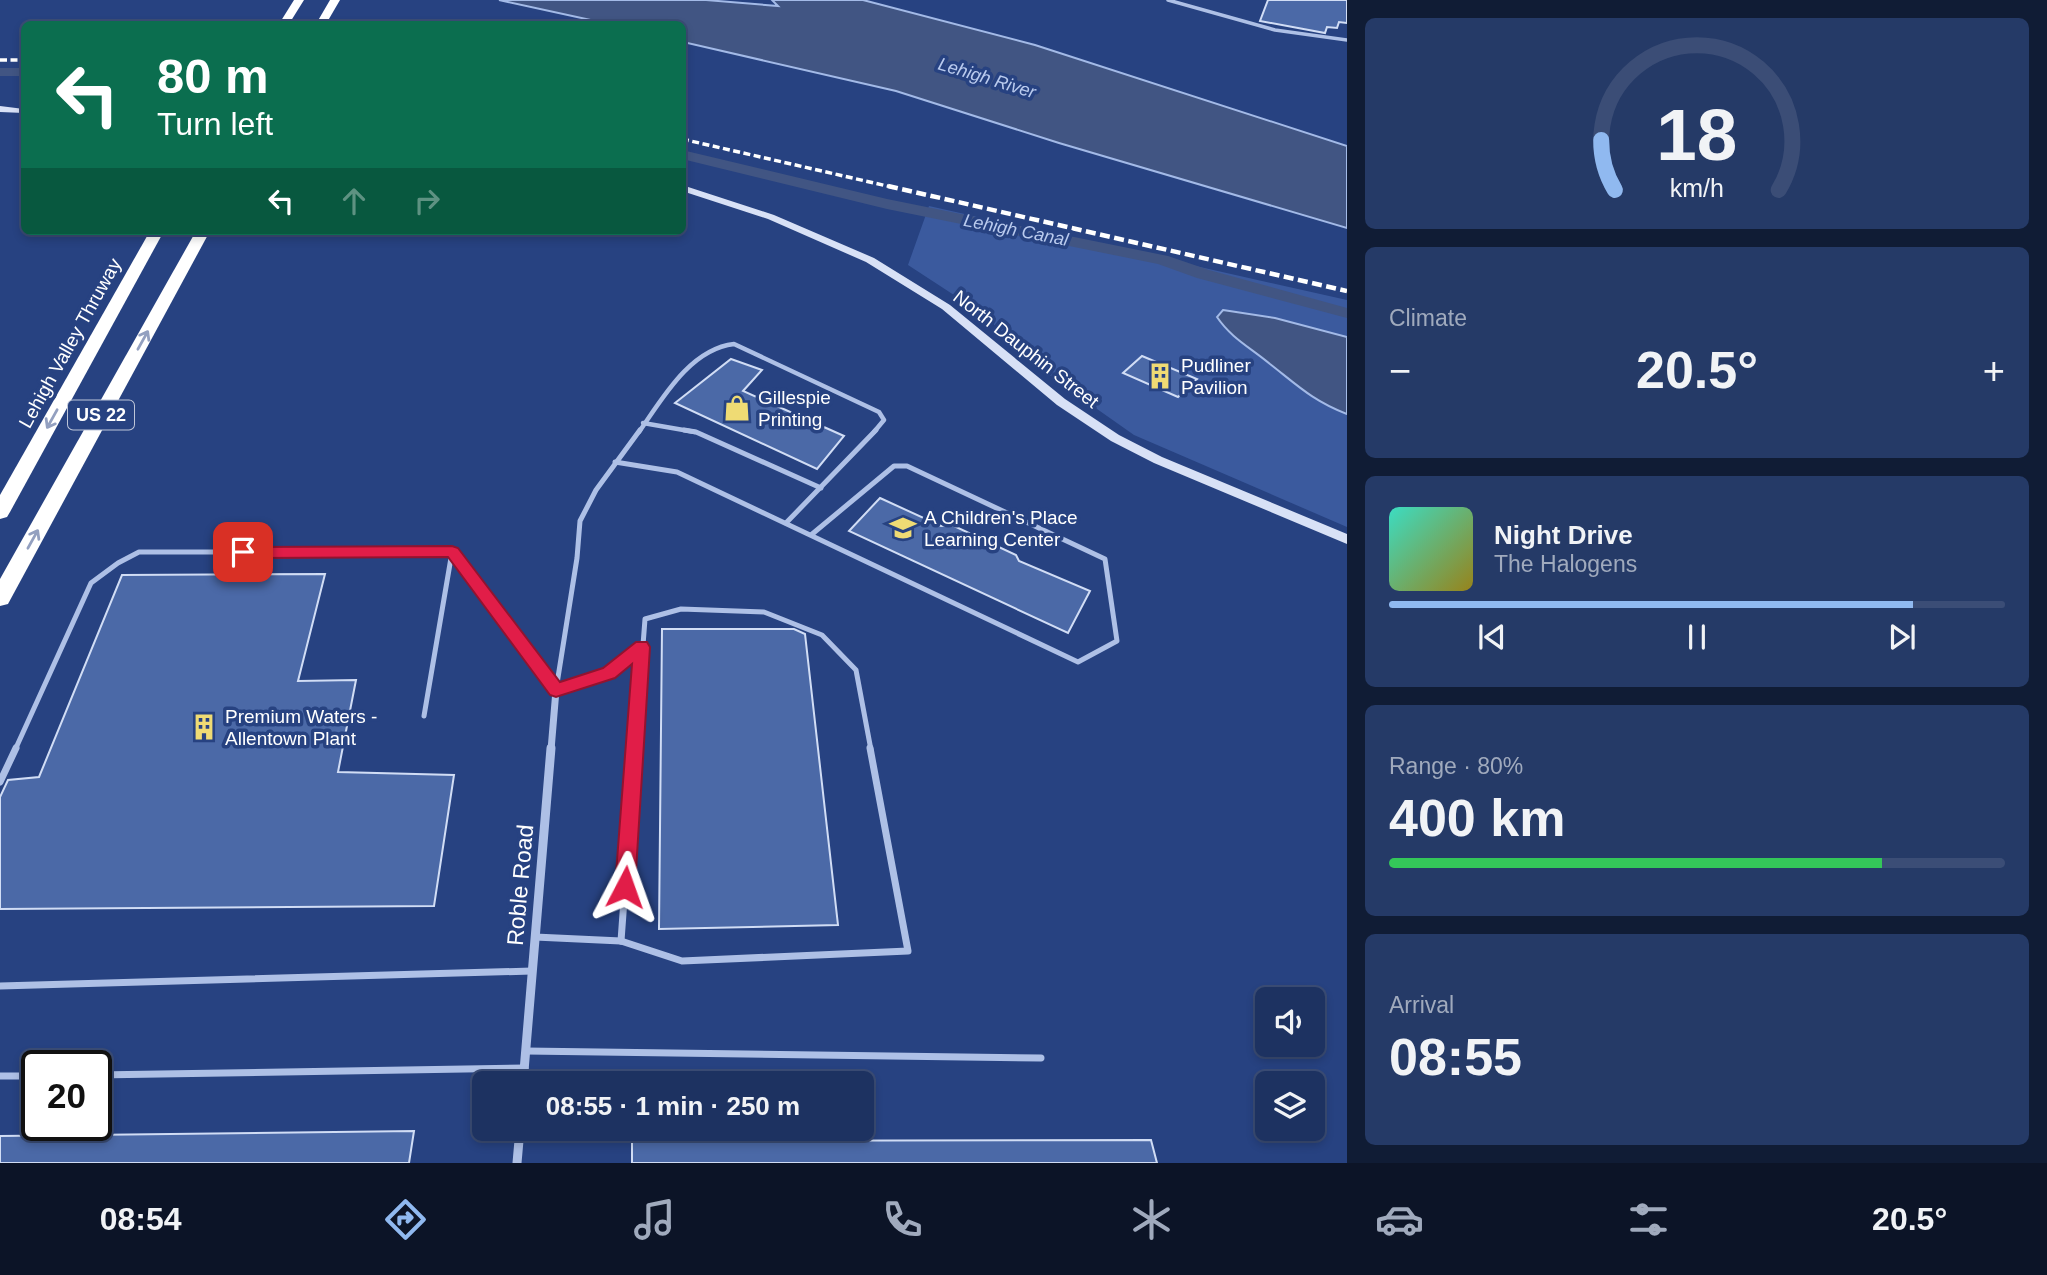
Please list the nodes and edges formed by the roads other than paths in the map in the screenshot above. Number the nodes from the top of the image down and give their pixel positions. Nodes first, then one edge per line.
1 (299, 0) edge
2 (335, 0) edge
3 (1168, 0) edge
4 (286, 21) edge
5 (323, 21) edge
6 (1347, 40) edge
7 (0, 109) edge
8 (21, 111) edge
9 (686, 189) edge
10 (155, 235) edge
11 (201, 235) edge
12 (643, 423) junction
13 (615, 462) junction
14 (821, 488) junction
15 (0, 512) edge
16 (786, 523) junction
17 (811, 535) junction
18 (1347, 540) edge
19 (452, 552) junction
20 (0, 598) edge
21 (642, 647) junction
22 (556, 690) junction
23 (424, 716) dead end
24 (0, 782) edge
25 (536, 937) junction
26 (621, 941) junction
27 (532, 971) junction
28 (0, 986) edge
29 (526, 1051) junction
30 (1041, 1058) dead end
31 (525, 1068) junction
32 (525, 1071) edge
33 (112, 1075) edge
34 (0, 1076) edge
35 (21, 1076) edge
36 (519, 1141) edge
37 (517, 1163) edge

1 - 4 highway
2 - 5 highway
3 - 6 lane
7 - 8 street
9 - 18 street, North Dauphin Street
10 -> 15 highway, Lehigh Valley Thruway / US 22
20 -> 11 highway, US 22
12 - 13 lane
12 - 14 lane
12 - 14 lane
13 - 16 lane
13 - 22 lane
14 - 16 lane
16 - 17 lane
17 - 17 lane
19 - 22 lane
19 - 23 lane
19 - 24 lane
21 - 22 lane
21 - 26 lane
21 - 26 lane
22 - 25 street, Roble Road
25 - 26 lane
25 - 27 street, Roble Road
27 - 28 lane
27 - 29 street, Roble Road
29 - 30 lane
29 - 31 street, Roble Road
31 - 32 street, Roble Road
31 - 33 lane
34 - 35 lane
36 - 37 street

